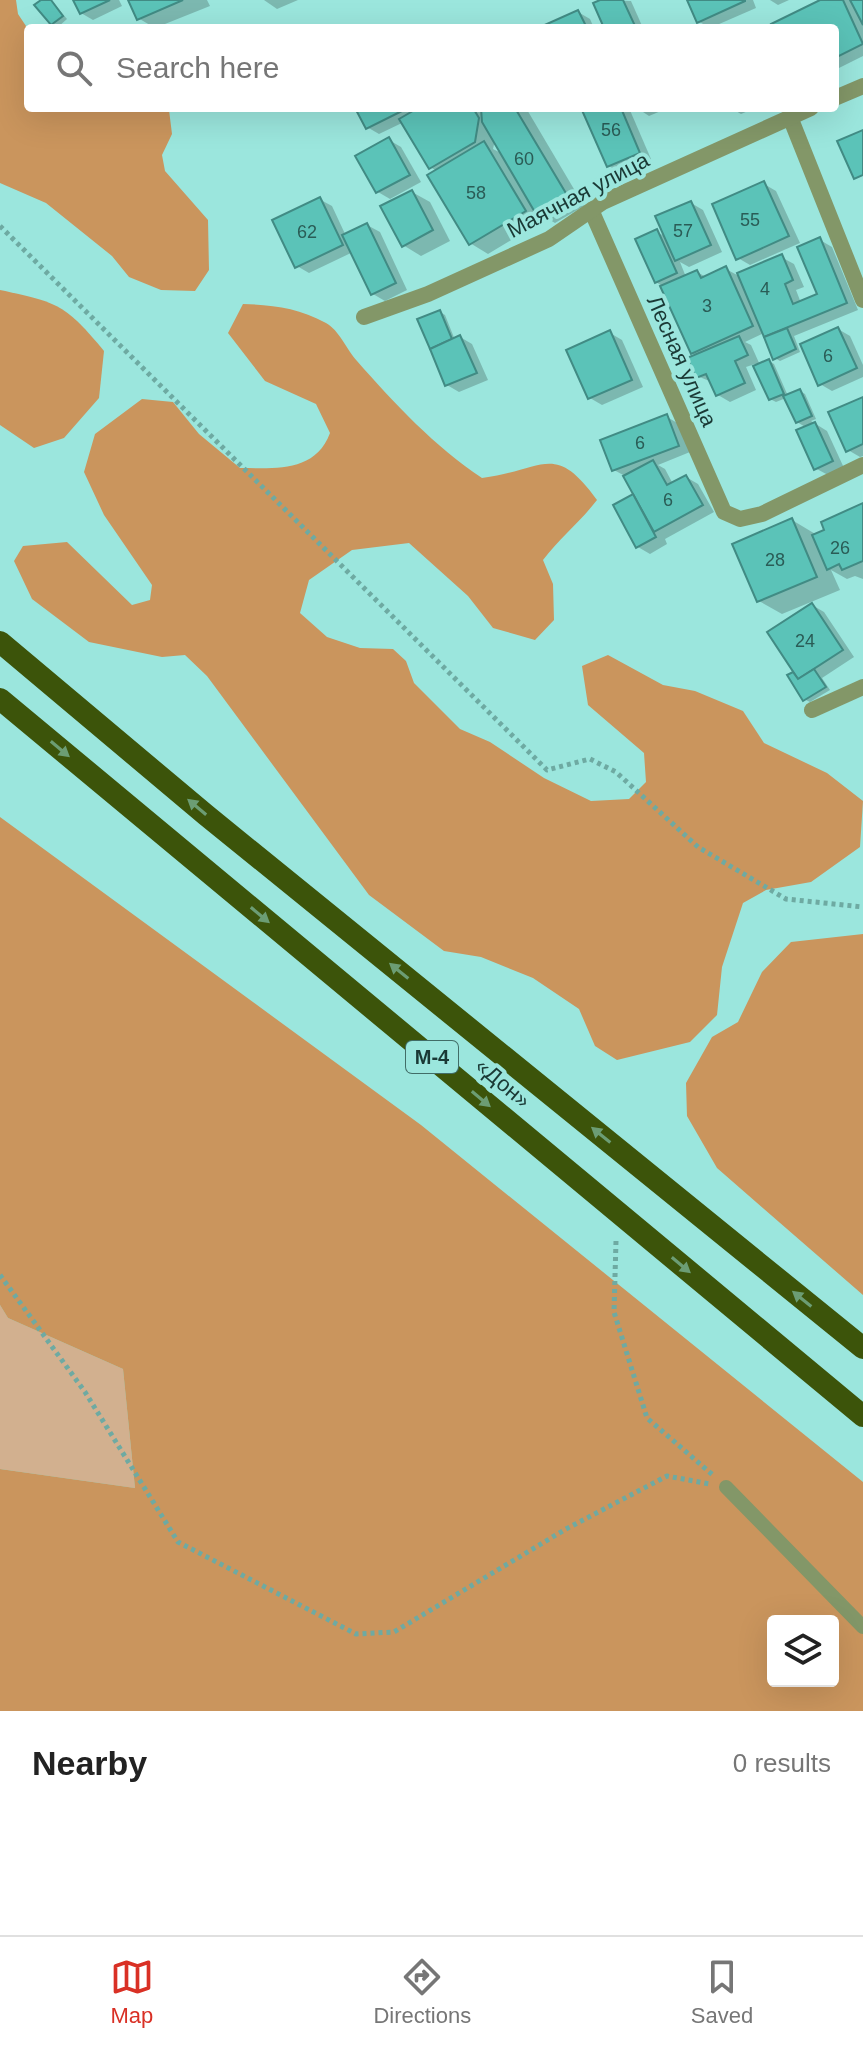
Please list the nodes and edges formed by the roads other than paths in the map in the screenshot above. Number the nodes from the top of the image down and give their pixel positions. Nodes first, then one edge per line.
1 (863, 86) edge
2 (839, 96) edge
3 (802, 112) edge
4 (790, 117) junction
5 (592, 212) junction
6 (863, 300) edge
7 (364, 317) dead end
8 (863, 465) edge
9 (0, 642) edge
10 (863, 687) edge
11 (0, 699) edge
12 (812, 710) dead end
13 (863, 1348) edge
14 (863, 1416) edge
15 (726, 1487) road end
16 (863, 1627) edge

1 - 2 street
3 - 4 street, Маячная улица
4 - 5 street, Маячная улица
4 - 6 street
5 - 7 street, Маячная улица
5 - 8 street, Лесная улица
13 -> 9 highway, «Дон» / М-4
10 - 12 street
11 -> 14 highway, «Дон» / М-4
15 - 16 lane

